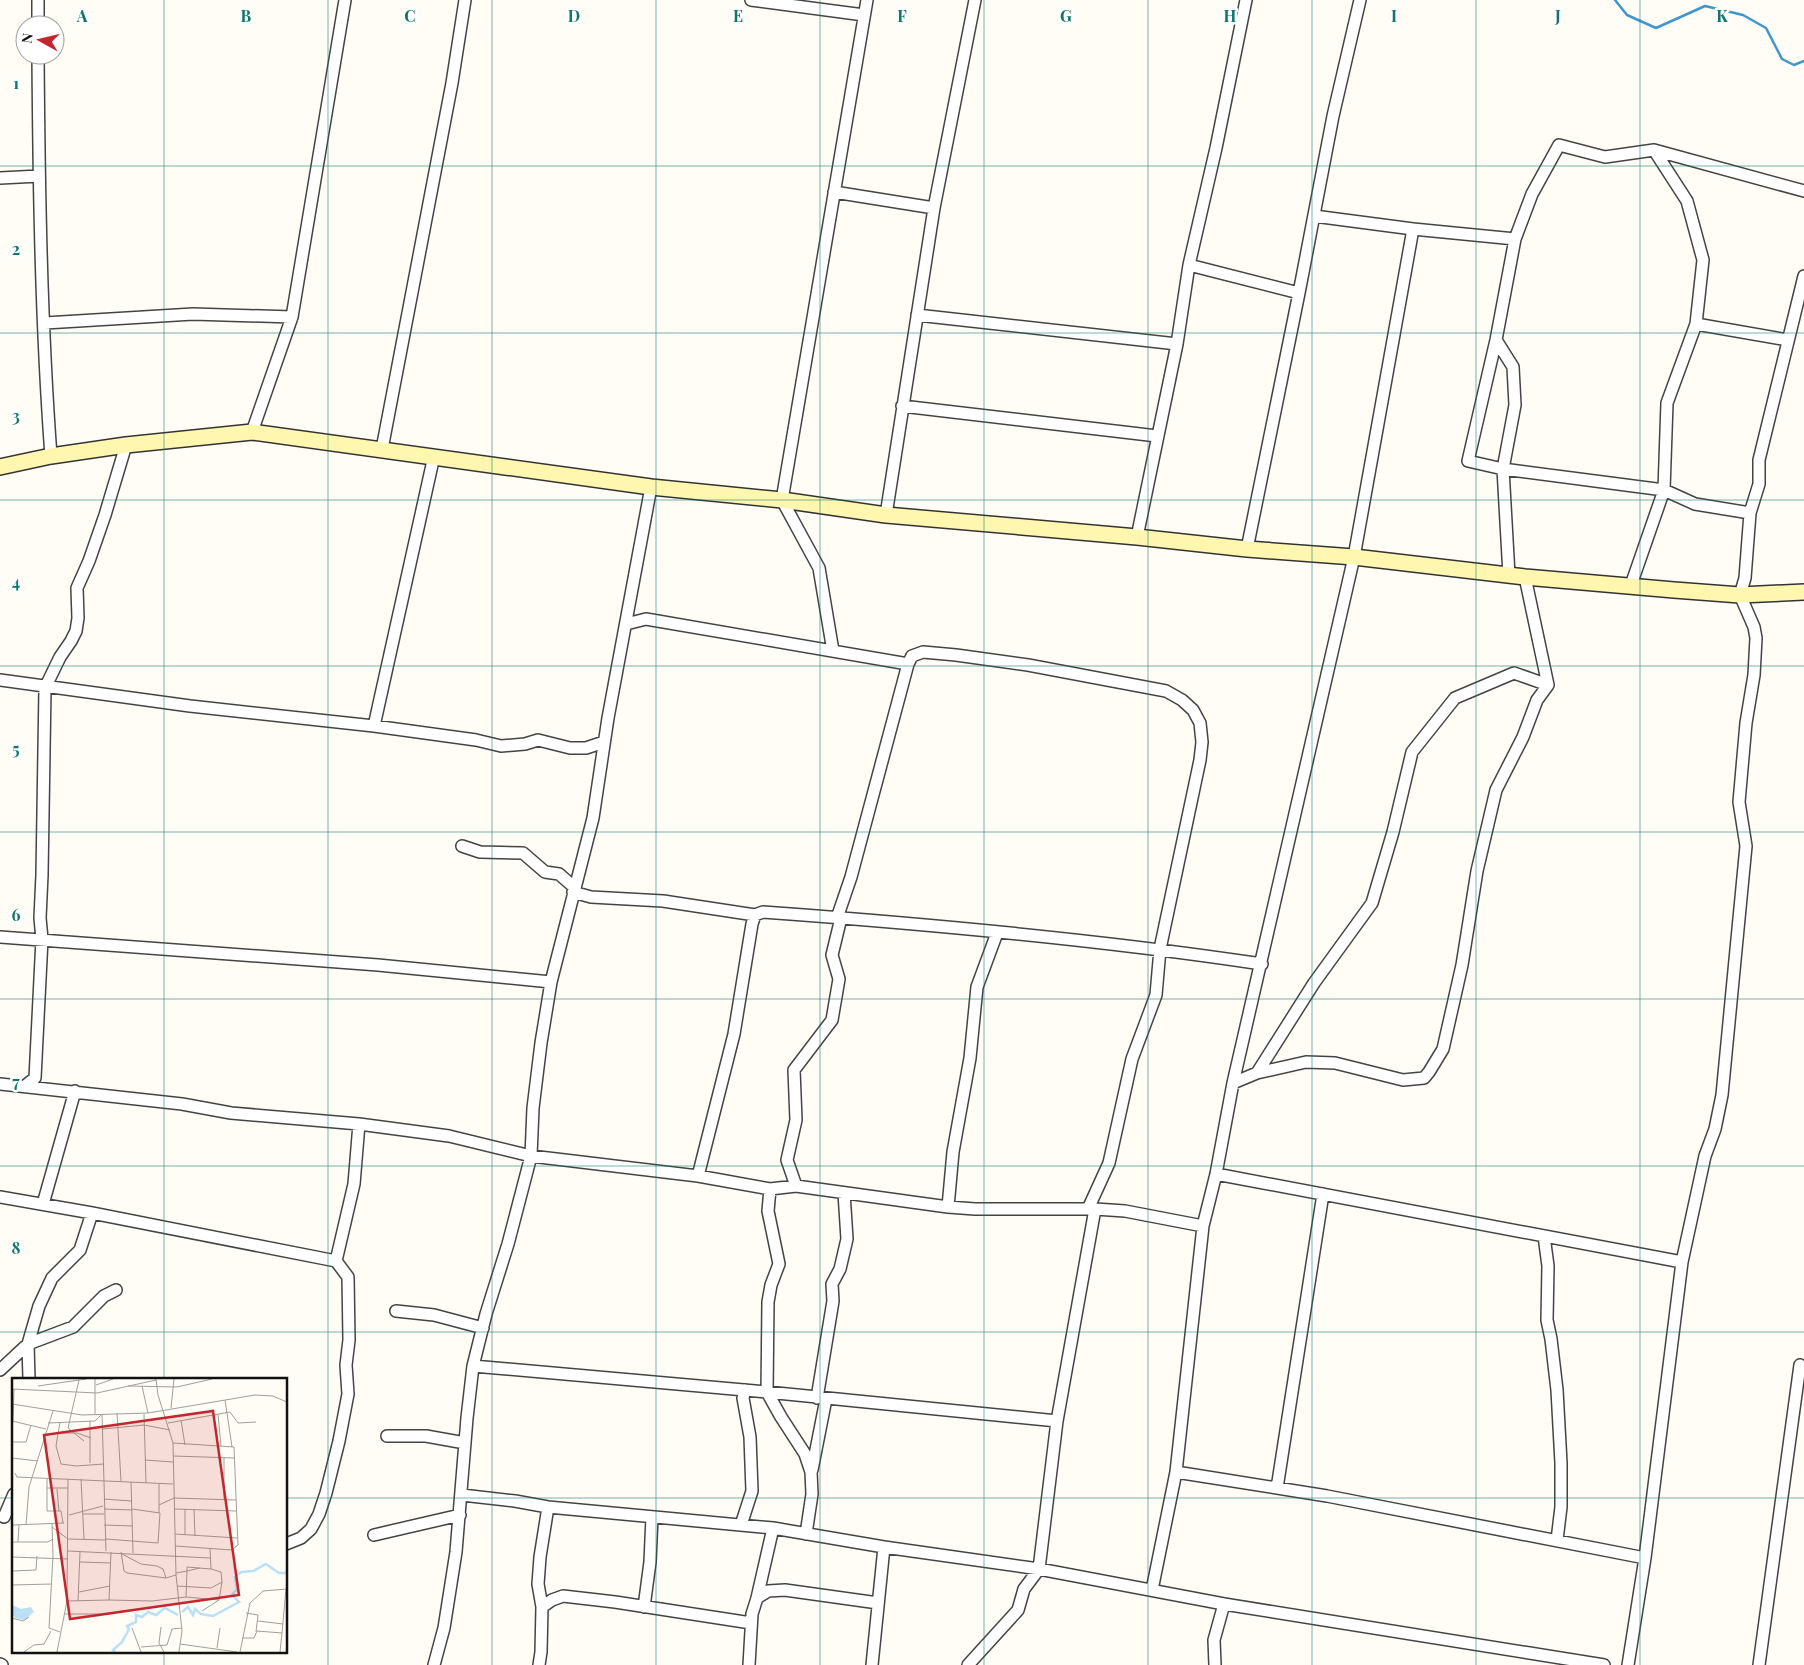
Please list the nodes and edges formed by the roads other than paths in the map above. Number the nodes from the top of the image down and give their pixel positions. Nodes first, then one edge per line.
1 (38, 0) edge
2 (345, 0) edge
3 (465, 0) edge
4 (751, 0) edge
5 (867, 0) edge
6 (976, 0) edge
7 (1246, 0) edge
8 (1360, 0) edge
9 (38, 15) edge
10 (864, 15) junction
11 (38, 65) edge
12 (1654, 150) junction
13 (39, 176) junction
14 (0, 178) edge
15 (1804, 191) edge
16 (834, 192) junction
17 (934, 208) junction
18 (1314, 216) junction
19 (1413, 229) junction
20 (1515, 239) junction
21 (1190, 265) junction
22 (1804, 276) edge
23 (1300, 293) junction
24 (917, 315) junction
25 (292, 317) junction
26 (45, 323) junction
27 (1696, 324) junction
28 (1496, 340) junction
29 (1788, 340) junction
30 (1177, 344) junction
31 (902, 406) junction
32 (252, 432) junction
33 (1157, 436) junction
34 (126, 445) junction
35 (382, 449) junction
36 (51, 456) junction
37 (434, 456) junction
38 (0, 467) edge
39 (1503, 469) junction
40 (652, 487) junction
41 (1664, 490) junction
42 (782, 500) junction
43 (1750, 513) junction
44 (886, 515) junction
45 (1137, 537) junction
46 (1246, 549) junction
47 (1354, 557) junction
48 (1509, 575) junction
49 (1525, 576) junction
50 (1631, 585) junction
51 (1804, 592) edge
52 (1740, 594) junction
53 (626, 624) junction
54 (833, 651) junction
55 (908, 664) junction
56 (0, 680) edge
57 (1548, 685) junction
58 (45, 688) junction
59 (374, 726) junction
60 (604, 742) junction
61 (462, 846) dead end
62 (574, 890) junction
63 (755, 915) junction
64 (839, 918) junction
65 (997, 933) junction
66 (0, 937) edge
67 (42, 939) junction
68 (1160, 949) junction
69 (1262, 964) junction
70 (550, 982) junction
71 (1257, 1073) junction
72 (1233, 1083) junction
73 (0, 1084) edge
74 (25, 1086) junction
75 (76, 1091) junction
76 (359, 1124) junction
77 (531, 1156) junction
78 (1216, 1174) junction
79 (698, 1176) junction
80 (796, 1186) junction
81 (770, 1189) junction
82 (844, 1194) junction
83 (1323, 1194) junction
84 (0, 1197) edge
85 (43, 1204) junction
86 (948, 1207) junction
87 (1091, 1209) junction
88 (92, 1213) junction
89 (1203, 1226) junction
90 (1544, 1236) junction
91 (336, 1261) junction
92 (1682, 1262) junction
93 (116, 1290) dead end
94 (396, 1311) dead end
95 (483, 1328) junction
96 (28, 1344) junction
97 (1800, 1365) dead end
98 (473, 1366) junction
99 (0, 1370) edge
100 (29, 1378) edge
101 (745, 1390) junction
102 (768, 1392) junction
103 (821, 1399) junction
104 (1057, 1421) junction
105 (387, 1436) dead end
106 (465, 1443) junction
107 (811, 1472) junction
108 (1176, 1472) junction
109 (1278, 1488) junction
110 (462, 1495) junction
111 (12, 1500) edge
112 (548, 1507) junction
113 (460, 1515) junction
114 (652, 1517) junction
115 (6, 1518) edge
116 (742, 1525) junction
117 (773, 1528) junction
118 (374, 1534) dead end
119 (806, 1534) junction
120 (1556, 1540) junction
121 (288, 1543) edge
122 (884, 1548) junction
123 (1645, 1558) junction
124 (1039, 1569) junction
125 (1152, 1590) junction
126 (757, 1598) junction
127 (878, 1603) junction
128 (1224, 1604) junction
129 (542, 1607) junction
130 (644, 1607) junction
131 (751, 1623) junction
132 (434, 1665) edge
133 (539, 1665) edge
134 (749, 1665) edge
135 (872, 1665) edge
136 (968, 1665) edge
137 (1214, 1665) edge
138 (1604, 1665) edge
139 (1628, 1665) edge
140 (1759, 1665) edge

1 - 9 street
2 - 25 street
3 - 35 street
4 - 10 street
5 - 10 street
6 - 17 street
7 - 21 street
8 - 18 street
10 - 16 street
11 - 13 street
12 - 15 street
12 - 20 street
12 - 27 street
13 - 14 street
13 - 26 street
16 - 17 street
16 - 42 street
17 - 24 street
18 - 19 street
18 - 23 street
19 - 20 street
19 - 47 street
20 - 28 street
21 - 23 street
21 - 30 street
22 - 29 street
23 - 46 street
24 - 30 street
24 - 31 street
25 - 26 street
25 - 32 street
26 - 36 street
27 - 29 street
27 - 41 street
28 - 39 street
28 - 39 street
29 - 43 street
30 - 33 street
31 - 33 street
31 - 44 street
32 - 34 street
32 - 35 street
33 - 45 street
34 - 36 street
34 - 58 street
35 - 37 street
36 - 38 street
37 - 40 street
37 - 59 street
39 - 41 street
39 - 48 street
40 - 42 street
40 - 53 street
41 - 43 street
41 - 50 street
42 - 44 street
42 - 54 street
43 - 52 street
44 - 45 street
45 - 46 street
46 - 47 street
47 - 48 street
47 - 69 street
48 - 49 street
49 - 50 street
49 - 57 street
50 - 52 street
51 - 52 street
52 - 92 street
53 - 54 street
53 - 60 street
54 - 55 street
55 - 64 street
55 - 68 street
56 - 58 street
57 - 71 street
57 - 71 street
58 - 59 street
58 - 67 street
59 - 60 street
60 - 62 street
61 - 62 street
62 - 63 street
62 - 70 street
63 - 64 street
63 - 79 street
64 - 65 street
64 - 80 street
65 - 68 street
65 - 86 street
66 - 67 street
67 - 70 street
67 - 74 street
68 - 69 street
68 - 87 street
69 - 72 street
70 - 77 street
71 - 72 street
72 - 78 street
73 - 74 street
74 - 75 street
75 - 76 street
75 - 85 street
76 - 77 street
76 - 91 street
77 - 79 street
77 - 95 street
78 - 83 street
78 - 89 street
79 - 81 street
80 - 81 street
80 - 82 street
81 - 102 street
82 - 86 street
82 - 103 street
83 - 90 street
83 - 109 street
84 - 85 street
85 - 88 street
86 - 87 street
87 - 89 street
87 - 104 street
88 - 91 street
88 - 96 street
89 - 108 street
90 - 92 street
90 - 120 street
91 - 121 street
92 - 123 street
93 - 96 street
94 - 95 street
95 - 98 street
96 - 99 street
96 - 100 street
97 - 140 street
98 - 101 street
98 - 106 street
101 - 102 street
101 - 116 street
102 - 103 street
102 - 107 street
103 - 104 street
103 - 107 street
104 - 124 street
105 - 106 street
106 - 110 street
107 - 119 street
108 - 109 street
108 - 125 street
109 - 120 street
110 - 112 street
110 - 113 street
111 - 115 street
112 - 114 street
112 - 129 street
113 - 118 street
113 - 132 street
114 - 116 street
114 - 130 street
116 - 117 street
117 - 119 street
117 - 126 street
119 - 122 street
120 - 123 street
122 - 124 street
122 - 127 street
123 - 139 street
124 - 125 street
124 - 136 street
125 - 128 street
126 - 127 street
126 - 131 street
127 - 135 street
128 - 137 street
128 - 138 street
129 - 130 street
129 - 133 street
130 - 131 street
131 - 134 street

